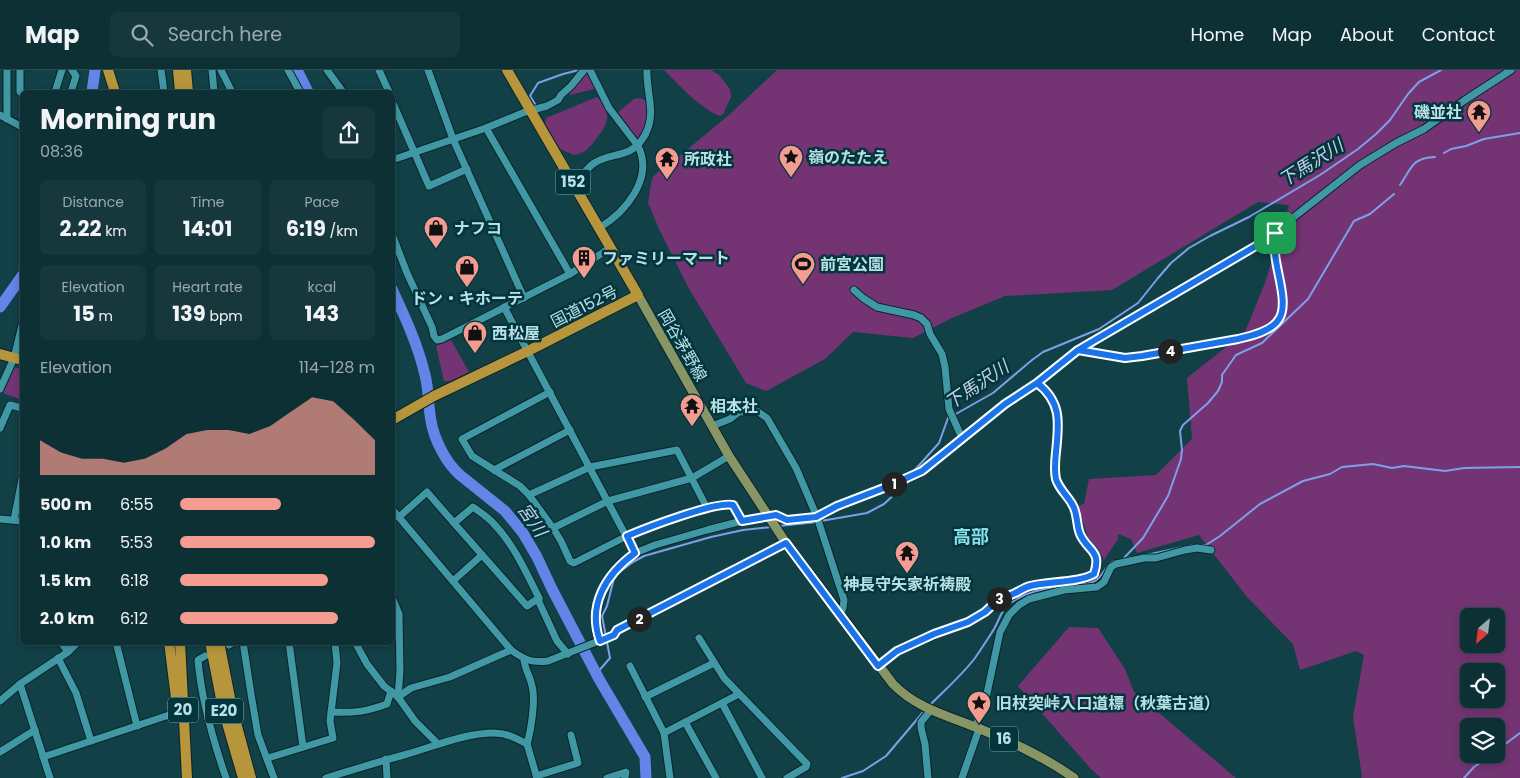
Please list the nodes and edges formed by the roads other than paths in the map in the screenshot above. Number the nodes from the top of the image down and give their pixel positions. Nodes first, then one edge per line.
1 (7, 70) edge
2 (20, 70) edge
3 (62, 70) edge
4 (72, 70) edge
5 (102, 70) edge
6 (108, 70) edge
7 (161, 70) edge
8 (178, 70) edge
9 (186, 70) edge
10 (212, 70) edge
11 (221, 70) edge
12 (288, 70) edge
13 (326, 70) edge
14 (379, 70) edge
15 (428, 70) edge
16 (507, 70) edge
17 (584, 70) edge
18 (590, 70) edge
19 (647, 70) edge
20 (1512, 70) edge
21 (20, 90) edge
22 (56, 90) edge
23 (72, 90) edge
24 (108, 90) edge
25 (114, 90) edge
26 (164, 90) edge
27 (180, 90) edge
28 (188, 90) edge
29 (214, 90) edge
30 (231, 90) edge
31 (299, 90) edge
32 (341, 90) edge
33 (388, 90) edge
34 (395, 108) edge
35 (531, 112) junction
36 (3, 117) edge
37 (20, 126) edge
38 (486, 128) junction
39 (453, 139) junction
40 (638, 146) junction
41 (414, 152) junction
42 (395, 159) edge
43 (467, 169) junction
44 (573, 183) junction
45 (599, 228) junction
46 (1275, 233) junction
47 (395, 242) edge
48 (610, 248) junction
49 (570, 274) junction
50 (854, 290) dead end
51 (638, 296) junction
52 (524, 298) junction
53 (504, 307) junction
54 (20, 336) edge
55 (1078, 350) junction
56 (528, 351) junction
57 (0, 354) edge
58 (16, 358) edge
59 (1037, 383) junction
60 (0, 389) edge
61 (550, 392) junction
62 (20, 407) edge
63 (395, 418) edge
64 (712, 426) junction
65 (0, 428) edge
66 (570, 430) junction
67 (962, 438) junction
68 (729, 456) junction
69 (590, 467) junction
70 (494, 470) junction
71 (692, 478) junction
72 (20, 489) edge
73 (529, 496) junction
74 (608, 501) junction
75 (707, 508) junction
76 (395, 512) edge
77 (399, 517) junction
78 (0, 519) edge
79 (14, 520) junction
80 (771, 520) junction
81 (818, 520) junction
82 (20, 521) edge
83 (742, 521) junction
84 (454, 523) junction
85 (553, 528) junction
86 (627, 536) junction
87 (786, 543) junction
88 (1212, 550) dead end
89 (635, 553) junction
90 (482, 556) junction
91 (1099, 578) junction
92 (453, 581) junction
93 (539, 598) junction
94 (1015, 600) junction
95 (395, 602) edge
96 (840, 615) junction
97 (700, 638) dead end
98 (600, 641) junction
99 (63, 645) edge
100 (75, 645) edge
101 (117, 645) edge
102 (169, 645) edge
103 (179, 645) edge
104 (179, 645) edge
105 (184, 645) edge
106 (211, 645) edge
107 (227, 645) edge
108 (243, 645) edge
109 (289, 645) edge
110 (335, 645) edge
111 (357, 645) edge
112 (511, 650) junction
113 (68, 652) junction
114 (570, 653) junction
115 (205, 656) dead end
116 (58, 658) junction
117 (524, 660) junction
118 (714, 663) junction
119 (630, 666) dead end
120 (878, 666) junction
121 (20, 684) junction
122 (182, 689) junction
123 (391, 691) junction
124 (739, 694) junction
125 (398, 697) junction
126 (646, 697) junction
127 (0, 701) edge
128 (722, 703) junction
129 (928, 708) junction
130 (179, 711) junction
131 (331, 712) junction
132 (686, 722) junction
133 (137, 726) junction
134 (977, 728) junction
135 (35, 730) junction
136 (664, 732) junction
137 (571, 735) dead end
138 (92, 741) junction
139 (438, 744) junction
140 (527, 744) junction
141 (303, 747) junction
142 (0, 752) edge
143 (43, 757) junction
144 (268, 758) junction
145 (386, 759) junction
146 (537, 777) edge
147 (1071, 777) edge
148 (50, 778) edge
149 (182, 778) edge
150 (187, 778) edge
151 (226, 778) edge
152 (243, 778) edge
153 (251, 778) edge
154 (274, 778) edge
155 (326, 778) edge
156 (387, 778) edge
157 (607, 778) edge
158 (626, 778) edge
159 (670, 778) edge
160 (716, 778) edge
161 (762, 778) edge
162 (787, 778) edge
163 (928, 778) edge
164 (962, 778) edge

1 - 36 street
2 - 21 street
3 - 22 street
4 - 23 street
5 - 24 highway
6 - 25 highway
7 - 26 street
8 - 27 highway
9 - 28 highway
10 - 29 street
11 - 30 street
12 - 31 street
13 - 32 street
14 - 33 street
15 - 39 street
16 - 35 highway, 国道152号 / 152
17 - 35 street
18 - 40 street
19 - 40 street
20 - 46 street
34 - 41 street
35 - 38 street
35 - 44 highway, 国道152号 / 152
36 - 37 street
38 - 39 street
38 - 49 street
39 - 41 street
39 - 43 street
40 - 44 street
40 - 45 street
41 - 42 street
41 - 43 street
43 - 52 street
44 - 45 highway, 国道152号 / 152
45 - 48 highway, 国道152号 / 152
46 - 55 street
46 - 55 street
47 - 53 street
48 - 49 street
48 - 51 highway, 国道152号 / 152
49 - 52 street
50 - 67 street
51 - 56 highway, 国道152号
51 - 64 main road, 岡谷茅野線 / 16
52 - 53 street
53 - 56 street
54 - 58 street
55 - 59 street
56 - 61 street
56 - 63 highway, 国道152号
57 - 58 highway
58 - 60 street
59 - 67 street
59 - 91 street
61 - 66 street
61 - 70 street
62 - 65 street
64 - 68 main road, 岡谷茅野線 / 16
64 - 81 street
66 - 69 street
66 - 70 street
67 - 81 street
68 - 71 street
68 - 80 main road, 岡谷茅野線 / 16
69 - 71 street
69 - 73 street
69 - 74 street
70 - 73 street
71 - 74 street
71 - 75 street
72 - 79 street
73 - 85 street
74 - 85 street
74 - 86 street
75 - 83 street
75 - 86 street
76 - 77 street
77 - 84 street
77 - 92 street
78 - 79 street
79 - 82 street
80 - 81 street
80 - 83 street
80 - 87 main road, 岡谷茅野線 / 16
81 - 96 street
83 - 89 street
84 - 90 street
84 - 93 street
85 - 86 street
86 - 89 street
87 - 96 main road, 岡谷茅野線 / 16
87 - 98 street
88 - 91 street
89 - 98 street
90 - 92 street
90 - 93 street
91 - 94 street
91 - 94 street
92 - 112 street
93 - 114 street
94 - 120 street
94 - 134 street
95 - 125 street
96 - 120 main road, 岡谷茅野線 / 16
97 - 118 street
98 - 114 street
99 - 113 street
100 - 113 street
101 - 133 street
102 - 130 highway, 20
103 - 130 highway, 20
104 - 122 highway, 20
105 - 122 highway, 20
106 - 152 highway, E20
107 - 153 highway, E20
108 - 144 street
109 - 141 street
110 - 131 street
111 - 123 street
112 - 117 street
112 - 125 street
113 - 116 street
114 - 117 street
115 - 151 street
116 - 121 street
116 - 138 street
117 - 140 street
118 - 124 street
118 - 126 street
119 - 126 street
120 - 129 main road, 岡谷茅野線 / 16
121 - 127 street
121 - 135 street
122 - 150 highway, 20
123 - 125 street
123 - 131 street
124 - 128 street
124 - 162 street
125 - 139 street
126 - 136 street
128 - 132 street
128 - 161 street
129 - 134 main road, 岡谷茅野線 / 16
129 - 163 street
130 - 133 street
130 - 149 highway, 20
131 - 141 street
132 - 136 street
132 - 160 street
133 - 138 street
134 - 147 main road, 岡谷茅野線 / 16
134 - 164 street
135 - 142 street
135 - 143 street
136 - 159 street
137 - 146 street
138 - 143 street
139 - 140 street
139 - 145 street
140 - 146 street
141 - 144 street
143 - 148 street
144 - 154 street
145 - 155 street
145 - 156 street
157 - 158 street

